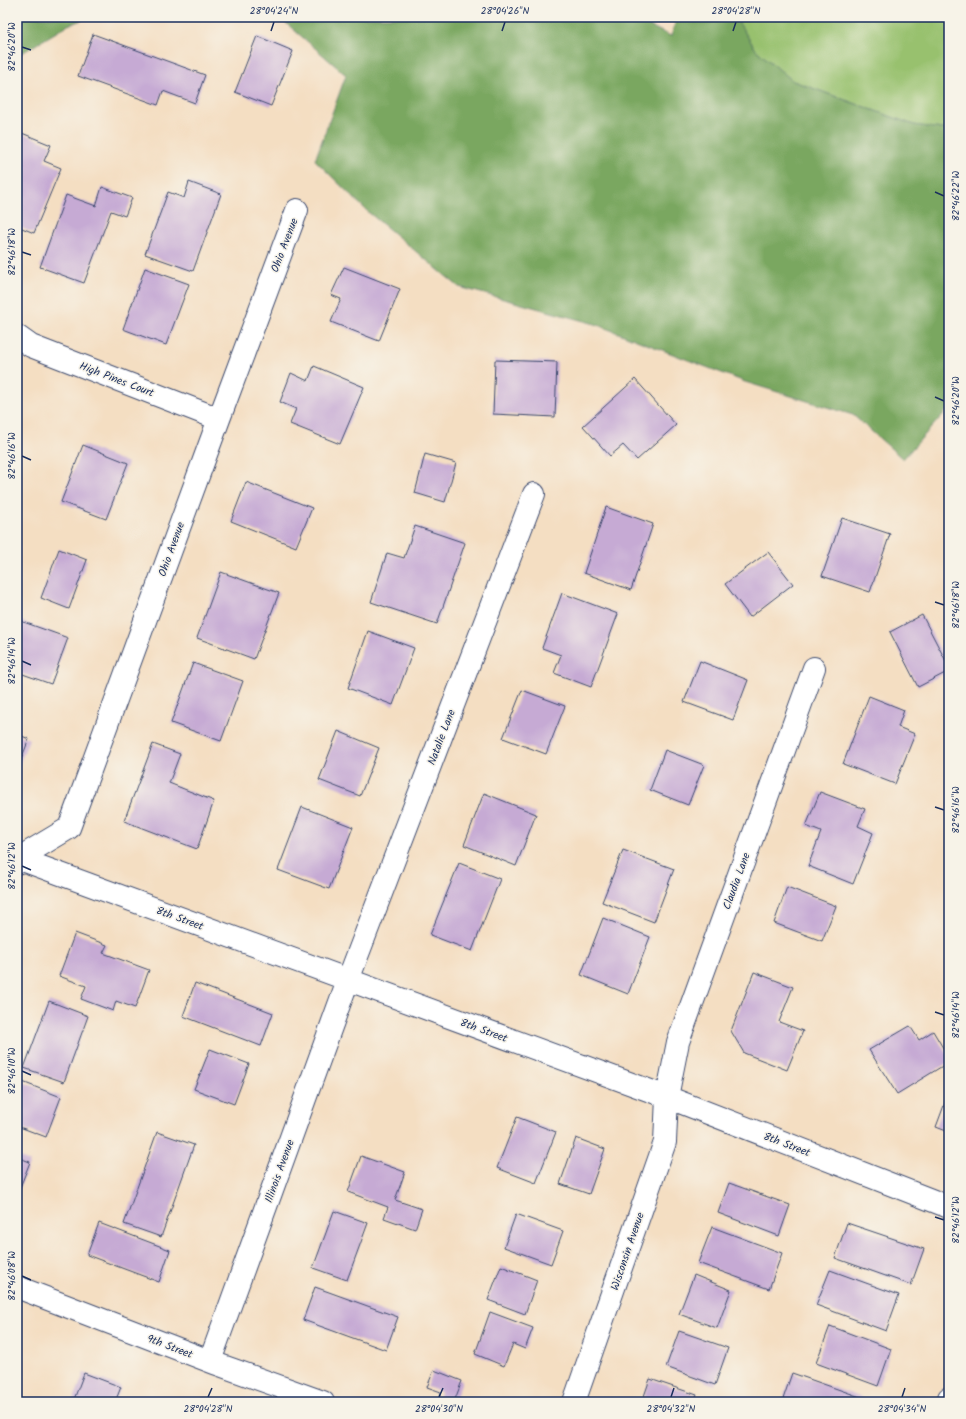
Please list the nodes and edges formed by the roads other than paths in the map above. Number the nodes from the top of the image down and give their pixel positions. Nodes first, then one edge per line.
1 (297, 210) dead end
2 (17, 336) edge
3 (219, 419) junction
4 (534, 494) dead end
5 (814, 668) dead end
6 (18, 860) edge
7 (348, 980) junction
8 (667, 1097) junction
9 (949, 1207) edge
10 (17, 1288) edge
11 (210, 1361) junction
12 (949, 1398) edge
13 (323, 1402) edge
14 (574, 1402) edge
15 (948, 1402) edge

1 - 3 street, Ohio Avenue
2 - 3 street, High Pines Court
3 - 6 street, Ohio Avenue
4 - 7 street, Natalie Lane
5 - 8 street, Claudia Lane
6 - 7 street, 8th Street
7 - 8 street, 8th Street
7 - 11 street, Illinois Avenue
8 - 9 street, 8th Street
8 - 14 street, Wisconsin Avenue
10 - 11 street, 9th Street
11 - 13 street, 9th Street
12 - 15 street

